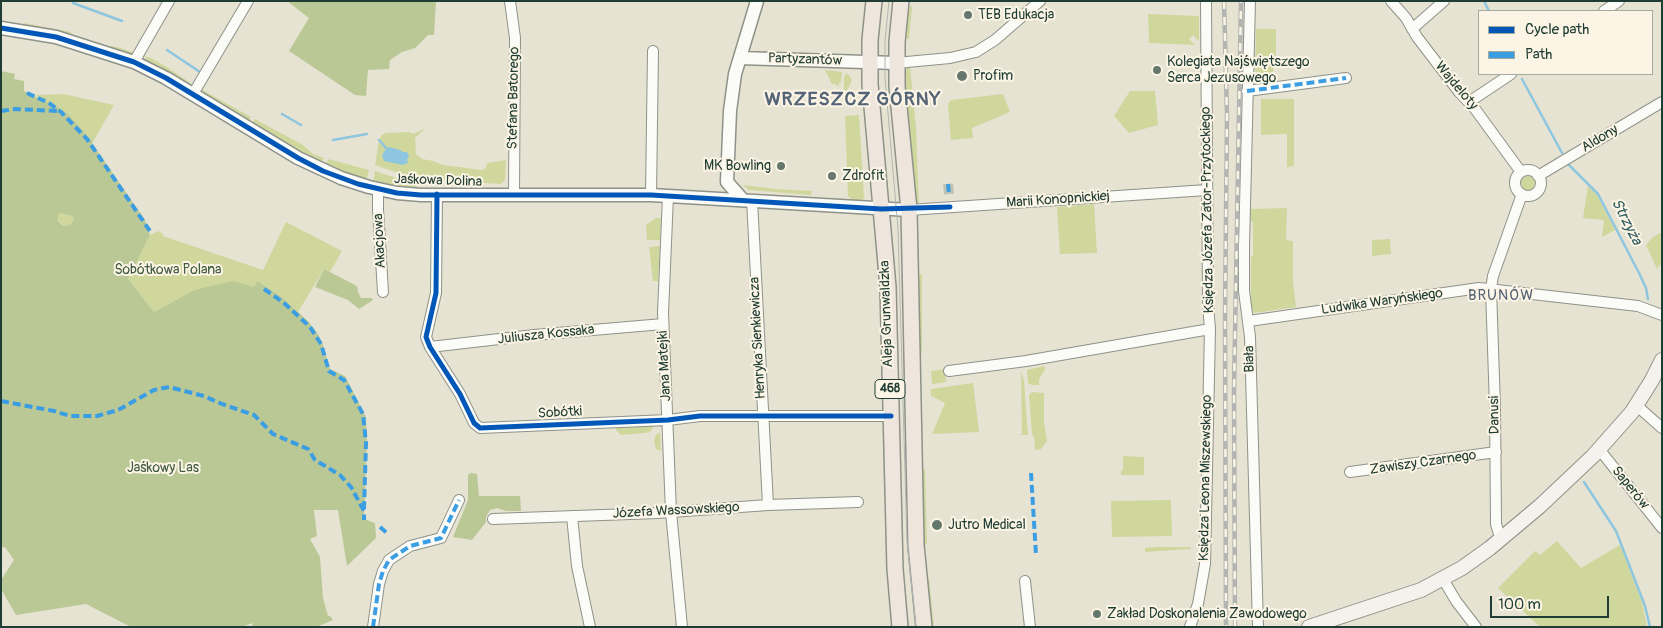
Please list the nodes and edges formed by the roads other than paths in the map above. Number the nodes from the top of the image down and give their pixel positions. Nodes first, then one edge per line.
1 (169, 1) edge
2 (248, 1) edge
3 (510, 1) edge
4 (757, 1) edge
5 (874, 1) edge
6 (900, 1) edge
7 (1040, 1) edge
8 (1206, 1) edge
9 (1250, 1) edge
10 (1391, 1) edge
11 (1444, 1) edge
12 (1619, 1) edge
13 (1606, 10) edge
14 (1, 28) edge
15 (1412, 29) junction
16 (653, 51) dead end
17 (740, 58) junction
18 (134, 62) junction
19 (869, 62) junction
20 (896, 63) junction
21 (1510, 75) edge
22 (1346, 78) dead end
23 (1247, 91) junction
24 (193, 94) junction
25 (1469, 102) junction
26 (1662, 102) edge
27 (1521, 172) junction
28 (1538, 176) junction
29 (727, 182) junction
30 (378, 189) junction
31 (1206, 190) junction
32 (437, 194) junction
33 (514, 194) junction
34 (1522, 194) junction
35 (651, 195) junction
36 (668, 196) junction
37 (709, 198) junction
38 (747, 200) junction
39 (882, 209) junction
40 (909, 210) junction
41 (1491, 289) junction
42 (383, 292) dead end
43 (1662, 316) edge
44 (1249, 322) junction
45 (663, 324) junction
46 (1210, 329) junction
47 (430, 347) junction
48 (1662, 360) edge
49 (949, 371) dead end
50 (1657, 376) edge
51 (1636, 405) junction
52 (762, 416) junction
53 (891, 416) junction
54 (668, 420) junction
55 (1662, 428) edge
56 (1599, 449) junction
57 (1496, 452) junction
58 (1350, 472) dead end
59 (459, 500) dead end
60 (858, 502) dead end
61 (768, 505) junction
62 (671, 512) junction
63 (572, 516) junction
64 (493, 519) dead end
65 (1662, 528) edge
66 (1502, 539) junction
67 (1442, 579) junction
68 (1026, 581) dead end
69 (1190, 626) edge
70 (373, 627) edge
71 (590, 627) edge
72 (682, 627) edge
73 (900, 627) edge
74 (924, 627) edge
75 (1030, 627) edge
76 (1258, 627) edge
77 (1308, 627) edge
78 (1476, 627) edge

1 - 18 street
2 - 24 street
3 - 33 street, Stefana Batorego
4 - 17 street
5 - 19 main road, Aleja Grunwaldzka / 468
6 - 20 main road, Aleja Grunwaldzka / 468
7 - 20 street
8 - 31 street, Księdza Józefa Zator-Przytockiego
9 - 23 street, Biała
10 - 15 street, Wajdeloty
11 - 15 street
12 - 13 street
14 - 18 street, Jaśkowa Dolina
15 - 25 street, Wajdeloty
16 - 35 street
17 - 19 street, Partyzantów
17 - 29 street
18 - 24 street, Jaśkowa Dolina
19 - 20 street, Partyzantów
19 - 39 main road, Aleja Grunwaldzka / 468
20 - 40 main road, Aleja Grunwaldzka / 468
21 - 25 street
22 - 23 street
23 - 44 street, Biała
24 - 30 street, Jaśkowa Dolina
25 - 27 street, Wajdeloty
26 - 28 street, Aldony
27 - 28 street
27 - 34 street
28 - 34 street
29 - 37 street
29 - 38 street
30 - 32 street, Jaśkowa Dolina
30 - 42 street, Akacjowa
31 - 40 street, Marii Konopnickiej
31 - 46 street, Księdza Józefa Zator-Przytockiego
32 - 33 street, Jaśkowa Dolina
32 - 47 street
33 - 35 street, Jaśkowa Dolina
34 - 41 street
35 - 36 street, Jaśkowa Dolina
36 - 37 street, Jaśkowa Dolina
36 - 45 street, Jana Matejki
37 - 38 street, Jaśkowa Dolina
38 - 39 street, Jaśkowa Dolina
38 - 52 street, Henryka Sienkiewicza
39 - 40 street, Jaśkowa Dolina
39 - 53 main road, Aleja Grunwaldzka / 468
40 - 74 main road, Aleja Grunwaldzka / 468
41 - 43 street, Ludwika Waryńskiego
41 - 44 street, Ludwika Waryńskiego
41 - 57 street, Danusi
44 - 76 street, Biała
45 - 47 street, Juliusza Kossaka
45 - 54 street, Jana Matejki
46 - 49 street
46 - 69 street, Księdza Leona Miszewskiego
47 - 54 street, Sobótki
48 - 50 main road
50 - 51 main road
51 - 55 street
51 - 56 main road
52 - 53 street, Sobótki
52 - 54 street, Sobótki
52 - 61 street, Henryka Sienkiewicza
53 - 73 main road, Aleja Grunwaldzka / 468
54 - 62 street, Jana Matejki
56 - 65 street, Saperów
56 - 66 main road
57 - 58 street, Zawiszy Czarnego
57 - 66 street, Danusi
59 - 70 street
60 - 61 street, Józefa Wassowskiego
61 - 62 street, Józefa Wassowskiego
62 - 63 street, Józefa Wassowskiego
62 - 72 street, Jana Matejki
63 - 64 street, Józefa Wassowskiego
63 - 71 street
66 - 67 main road
67 - 77 main road
67 - 78 street
68 - 75 street

